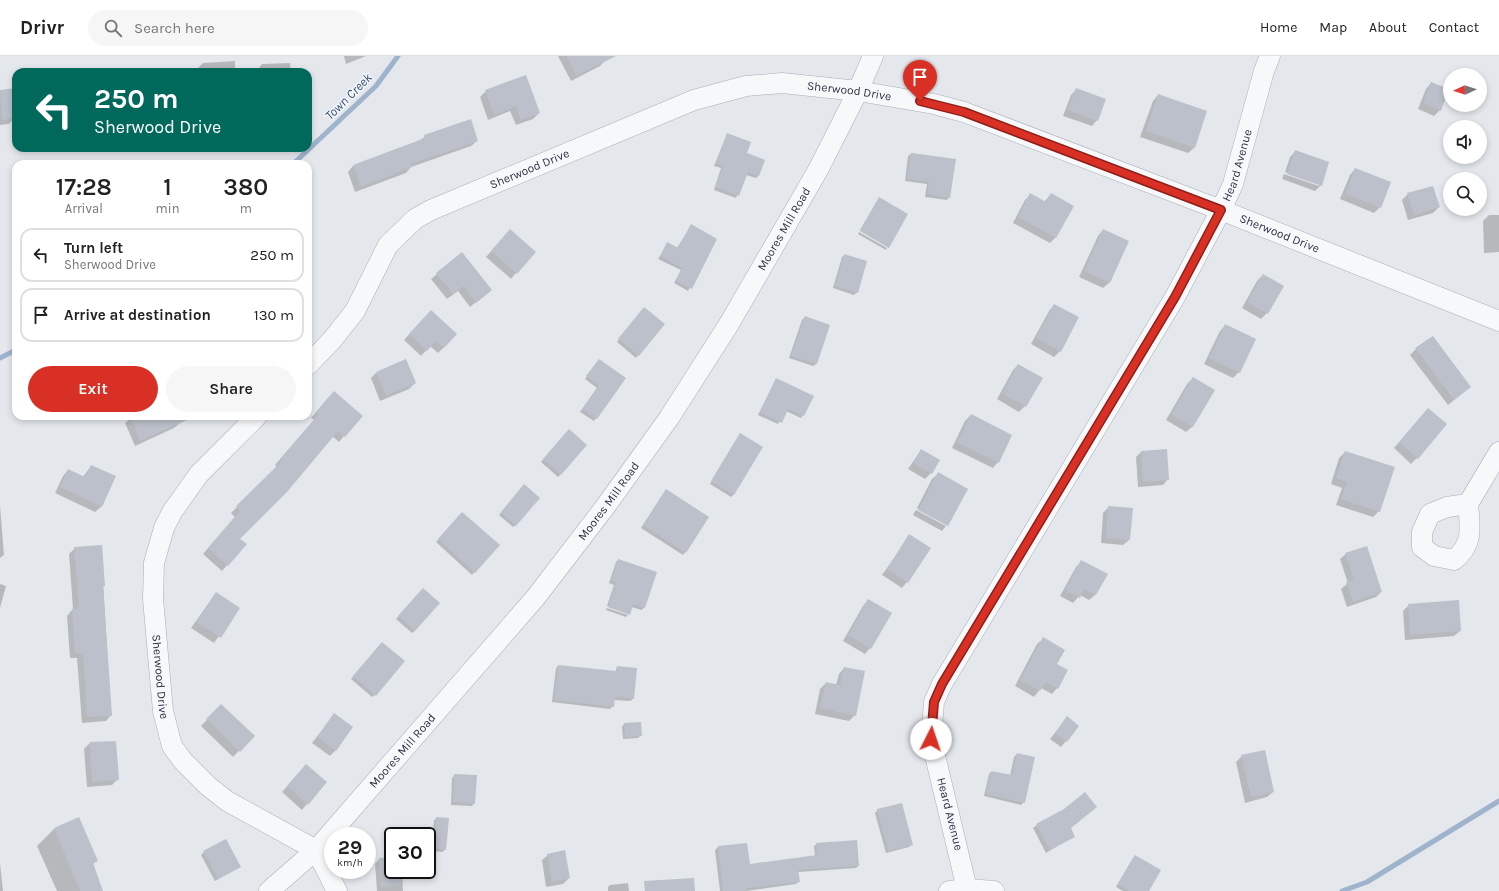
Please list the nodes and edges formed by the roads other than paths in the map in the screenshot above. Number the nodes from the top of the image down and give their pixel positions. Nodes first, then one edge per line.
1 (873, 56) edge
2 (1270, 56) edge
3 (858, 91) junction
4 (1221, 210) junction
5 (1499, 321) edge
6 (312, 361) edge
7 (253, 420) edge
8 (1499, 452) edge
9 (1468, 504) dead end
10 (316, 850) junction
11 (958, 890) edge
12 (269, 891) edge
13 (337, 891) edge
14 (994, 891) edge

1 - 3 street, Moores Mill Road
2 - 4 street, Heard Avenue
3 - 4 street, Sherwood Drive
3 - 6 street, Sherwood Drive
3 - 10 street, Moores Mill Road
4 - 5 street, Sherwood Drive
4 - 11 street, Heard Avenue
7 - 10 street, Sherwood Drive
8 - 9 street
10 - 12 street, Moores Mill Road
10 - 13 street
11 - 14 street

